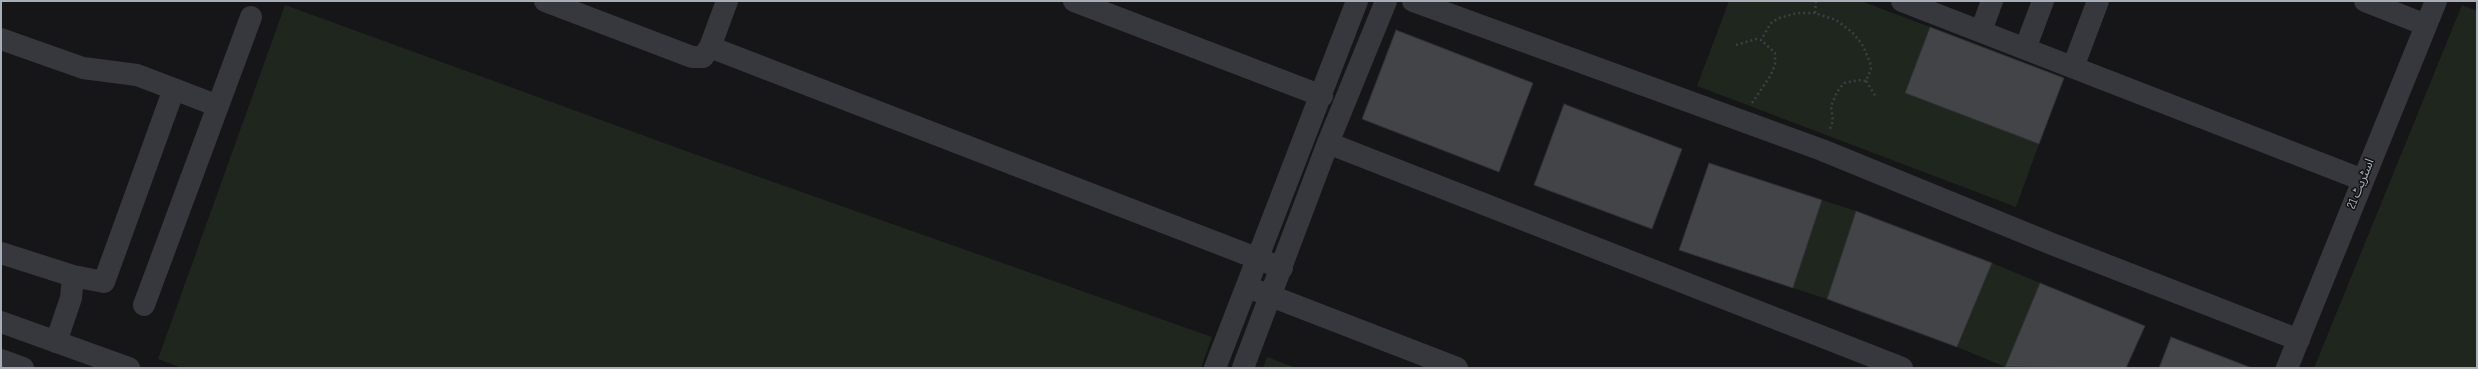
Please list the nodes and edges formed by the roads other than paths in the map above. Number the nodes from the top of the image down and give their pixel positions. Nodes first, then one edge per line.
1 (544, 1) edge
2 (727, 1) edge
3 (1074, 1) edge
4 (1357, 1) edge
5 (1386, 1) edge
6 (1413, 1) edge
7 (1902, 1) edge
8 (1992, 1) edge
9 (2043, 1) edge
10 (2098, 1) edge
11 (2366, 1) edge
12 (2436, 1) edge
13 (251, 17) dead end
14 (2426, 25) junction
15 (1981, 31) junction
16 (1, 39) edge
17 (710, 47) junction
18 (2025, 48) junction
19 (2073, 67) junction
20 (174, 89) junction
21 (1322, 96) junction
22 (218, 106) junction
23 (1328, 143) junction
24 (2363, 180) junction
25 (1, 254) edge
26 (1258, 260) junction
27 (1282, 268) junction
28 (73, 276) junction
29 (1247, 287) junction
30 (1271, 296) junction
31 (144, 305) dead end
32 (1, 322) edge
33 (2299, 340) junction
34 (56, 342) junction
35 (1, 360) edge
36 (23, 368) edge
37 (129, 368) edge
38 (1215, 368) edge
39 (1243, 368) edge
40 (1457, 368) edge
41 (1902, 368) edge
42 (2287, 368) edge

1 - 17 street
2 - 17 street
3 - 21 street
4 - 21 street
5 - 23 street
6 - 33 street
7 - 15 street
8 - 15 street
9 - 18 street
10 - 19 street
11 - 14 street
12 - 14 street, اسٹریٹ 21
13 - 22 street
14 - 24 street, اسٹریٹ 21
15 - 18 street
16 - 20 street
17 - 26 street
18 - 19 street
19 - 24 street
20 - 22 street
20 - 28 street
21 - 26 street
22 - 31 street
23 - 27 street
23 - 41 street
24 - 33 street, اسٹریٹ 21
25 - 28 street
26 - 27 street
26 - 29 street
27 - 30 street
28 - 34 street
29 - 30 street
29 - 38 street
30 - 39 street
30 - 40 street
32 - 34 street
33 - 42 street, اسٹریٹ 21
34 - 37 street
35 - 36 street

